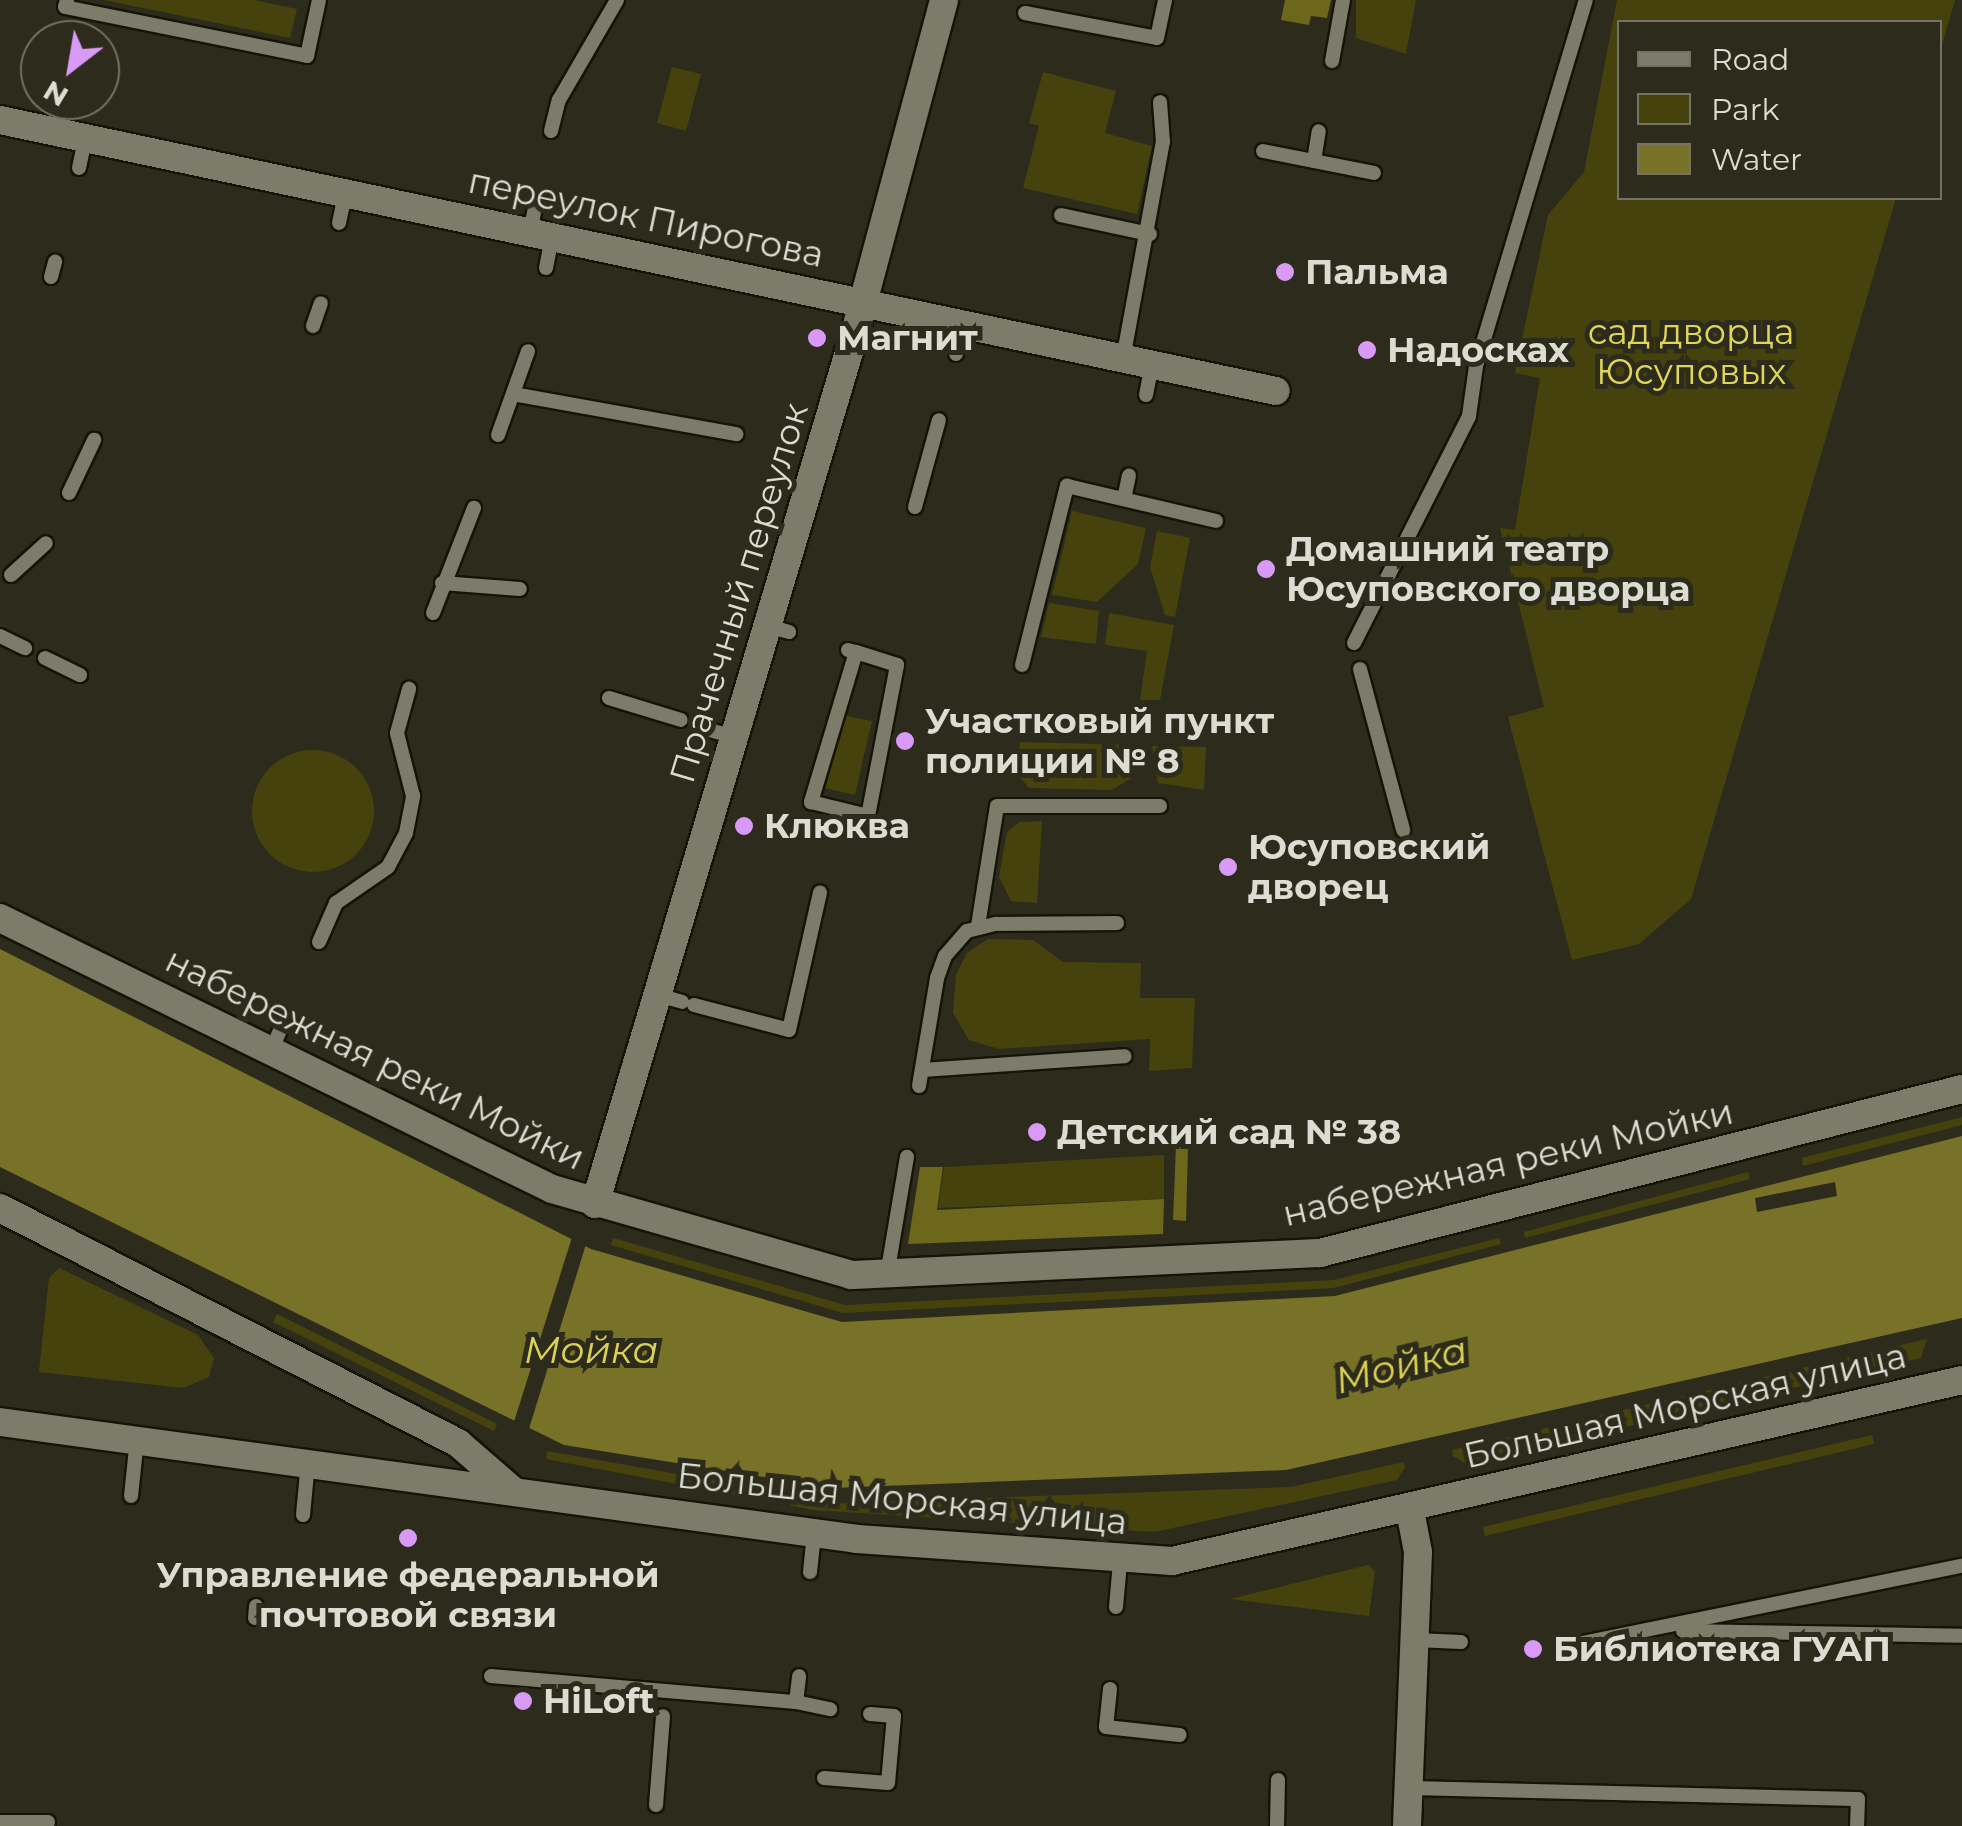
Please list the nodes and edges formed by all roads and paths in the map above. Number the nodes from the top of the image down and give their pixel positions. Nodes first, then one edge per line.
1 (67, 0) edge
2 (319, 0) edge
3 (617, 0) edge
4 (1165, 0) edge
5 (1344, 0) edge
6 (1586, 0) edge
7 (938, 1) edge
8 (1025, 14) dead end
9 (1332, 61) dead end
10 (1160, 102) dead end
11 (0, 120) edge
12 (551, 131) dead end
13 (1319, 131) dead end
14 (85, 139) junction
15 (1262, 151) dead end
16 (1314, 161) junction
17 (79, 168) dead end
18 (1374, 172) dead end
19 (345, 194) junction
20 (536, 203) dead end
21 (1061, 215) dead end
22 (339, 223) dead end
23 (1150, 234) junction
24 (541, 235) junction
25 (546, 268) dead end
26 (321, 302) dead end
27 (864, 302) junction
28 (963, 325) junction
29 (313, 326) dead end
30 (528, 351) dead end
31 (956, 354) dead end
32 (1123, 359) junction
33 (1152, 365) junction
34 (1276, 391) dead end
35 (513, 394) junction
36 (1146, 395) dead end
37 (939, 420) dead end
38 (736, 434) dead end
39 (498, 435) dead end
40 (94, 440) dead end
41 (1129, 476) dead end
42 (70, 492) dead end
43 (1124, 499) junction
44 (915, 507) dead end
45 (474, 508) dead end
46 (1216, 521) dead end
47 (46, 542) dead end
48 (11, 575) dead end
49 (442, 584) junction
50 (520, 589) dead end
51 (433, 613) dead end
52 (0, 636) edge
53 (1354, 643) dead end
54 (25, 648) dead end
55 (852, 651) joint
56 (46, 658) dead end
57 (1022, 664) dead end
58 (1360, 669) dead end
59 (80, 674) dead end
60 (409, 689) dead end
61 (609, 698) dead end
62 (681, 720) dead end
63 (1160, 806) dead end
64 (1403, 830) dead end
65 (820, 892) dead end
66 (0, 918) edge
67 (1117, 924) dead end
68 (978, 926) junction
69 (319, 942) dead end
70 (678, 1000) junction
71 (1125, 1056) dead end
72 (1962, 1090) edge
73 (907, 1157) dead end
74 (596, 1204) junction
75 (0, 1208) edge
76 (886, 1275) junction
77 (1962, 1380) edge
78 (0, 1422) edge
79 (137, 1439) junction
80 (308, 1462) junction
81 (511, 1489) junction
82 (131, 1496) dead end
83 (1410, 1510) junction
84 (303, 1515) dead end
85 (814, 1534) junction
86 (1120, 1562) junction
87 (1962, 1566) edge
88 (810, 1572) dead end
89 (1116, 1607) dead end
90 (1657, 1631) junction
91 (1962, 1636) edge
92 (1415, 1640) junction
93 (1461, 1642) dead end
94 (1577, 1644) dead end
95 (491, 1676) dead end
96 (799, 1676) dead end
97 (1110, 1689) dead end
98 (665, 1690) junction
99 (796, 1702) junction
100 (830, 1709) dead end
101 (870, 1714) dead end
102 (1180, 1735) dead end
103 (824, 1778) dead end
104 (1278, 1780) dead end
105 (1409, 1788) junction
106 (656, 1806) dead end
107 (0, 1822) edge
108 (48, 1822) dead end
109 (1277, 1826) edge
110 (1407, 1826) edge
111 (1858, 1826) edge

1 - 2 lane
3 - 12 lane
4 - 8 lane
5 - 9 lane
6 - 53 lane
7 - 27 street, Прачечный переулок
10 - 23 lane
11 - 14 street, переулок Пирогова
13 - 16 lane
14 - 17 lane
14 - 19 street, переулок Пирогова
15 - 16 lane
16 - 18 lane
19 - 22 lane
19 - 24 street, переулок Пирогова
20 - 24 lane
21 - 23 lane
23 - 32 lane
24 - 25 lane
24 - 27 street, переулок Пирогова
26 - 29 lane
27 - 28 street, переулок Пирогова
27 - 70 street, Прачечный переулок
28 - 31 lane
28 - 32 street, переулок Пирогова
30 - 35 lane
32 - 33 street, переулок Пирогова
33 - 34 street, переулок Пирогова
33 - 36 lane
35 - 38 lane
35 - 39 lane
37 - 44 lane
40 - 42 lane
41 - 43 lane
43 - 46 lane
43 - 57 lane
45 - 49 lane
47 - 48 lane
49 - 50 lane
49 - 51 lane
52 - 54 lane
55 - 55 lane
56 - 59 lane
58 - 64 lane
60 - 69 lane
61 - 62 lane
63 - 68 lane
65 - 70 lane
66 - 74 street, набережная реки Мойки
67 - 68 lane
68 - 71 lane
70 - 74 street, Прачечный переулок
72 - 76 street, набережная реки Мойки
73 - 76 lane
74 - 76 street, набережная реки Мойки
75 - 81 street
77 - 83 street, Большая Морская улица
78 - 79 street, Большая Морская улица
79 - 80 street, Большая Морская улица
79 - 82 lane
80 - 81 street, Большая Морская улица
80 - 84 lane
81 - 85 street, Большая Морская улица
83 - 86 street, Большая Морская улица
83 - 92 street
85 - 86 street, Большая Морская улица
85 - 88 lane
86 - 89 lane
87 - 90 lane
90 - 91 lane
90 - 94 lane
92 - 93 lane
92 - 105 street
95 - 98 lane
96 - 99 lane
97 - 102 lane
98 - 99 lane
98 - 106 lane
99 - 100 lane
101 - 103 lane
104 - 109 lane
105 - 110 street
105 - 111 lane
107 - 108 lane

